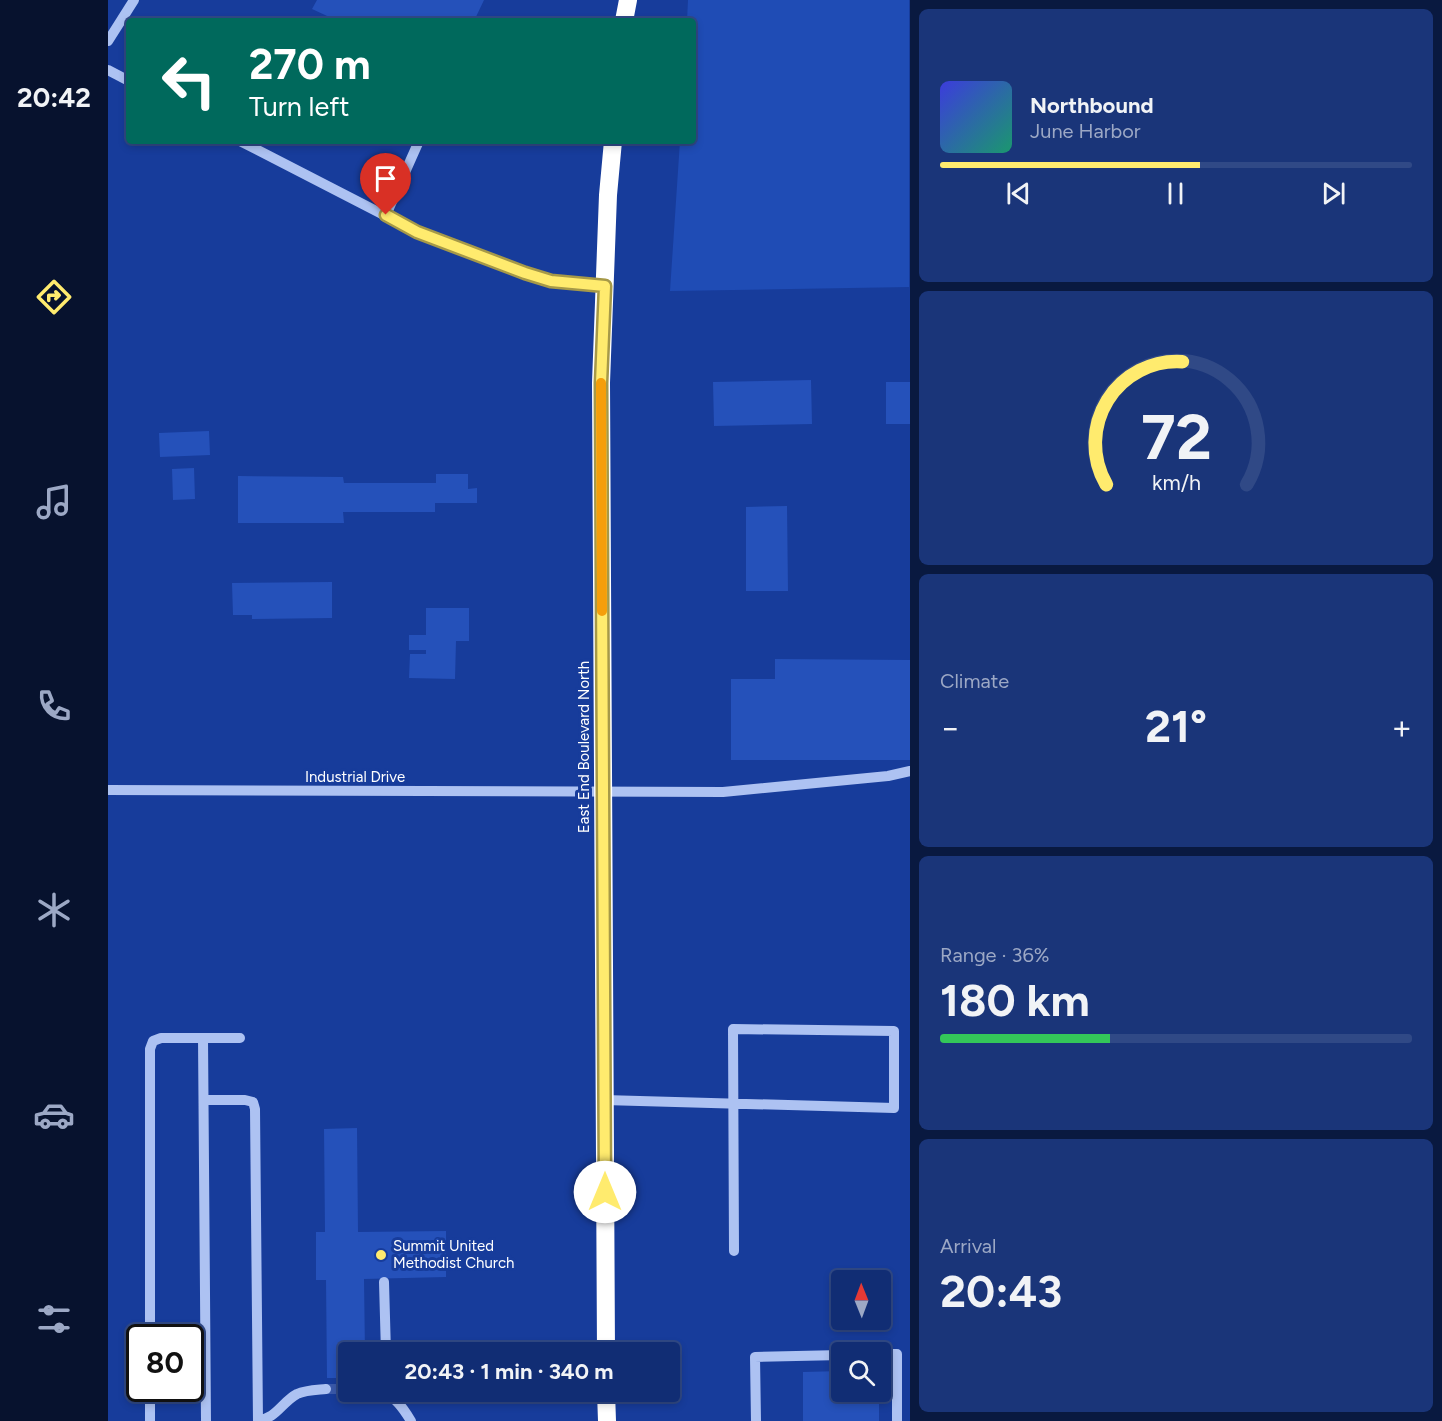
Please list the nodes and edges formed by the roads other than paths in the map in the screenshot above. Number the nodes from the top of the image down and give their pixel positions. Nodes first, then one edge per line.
1 (134, 0) edge
2 (628, 0) edge
3 (625, 18) edge
4 (108, 41) edge
5 (108, 70) edge
6 (126, 79) edge
7 (246, 144) edge
8 (418, 144) edge
9 (613, 144) edge
10 (386, 215) junction
11 (605, 286) junction
12 (909, 771) edge
13 (108, 790) edge
14 (603, 793) junction
15 (203, 1038) junction
16 (240, 1038) dead end
17 (204, 1100) junction
18 (604, 1100) junction
19 (734, 1102) junction
20 (734, 1251) dead end
21 (384, 1282) dead end
22 (150, 1324) edge
23 (386, 1342) edge
24 (606, 1342) edge
25 (891, 1354) edge
26 (831, 1355) edge
27 (326, 1389) tunnel mouth
28 (150, 1402) edge
29 (397, 1402) edge
30 (606, 1402) edge
31 (150, 1421) edge
32 (206, 1421) edge
33 (258, 1421) edge
34 (411, 1421) edge
35 (607, 1421) edge
36 (756, 1421) edge
37 (897, 1421) edge

1 - 4 street
2 - 3 highway
5 - 6 street
7 - 10 street
8 - 10 street
9 - 11 highway, East End Boulevard North
10 - 11 street
11 - 14 highway, East End Boulevard North
12 - 14 street, Industrial Drive
13 - 14 street, Industrial Drive
14 - 18 highway, East End Boulevard North
15 - 16 street
15 - 17 street
15 - 22 street
17 - 32 street
17 - 33 street
18 - 19 street
18 - 24 highway, East End Boulevard North
19 - 19 street
19 - 20 street
21 - 23 street
25 - 37 street
26 - 36 street
27 - 33 street
28 - 31 street
29 - 34 street
30 - 35 highway

